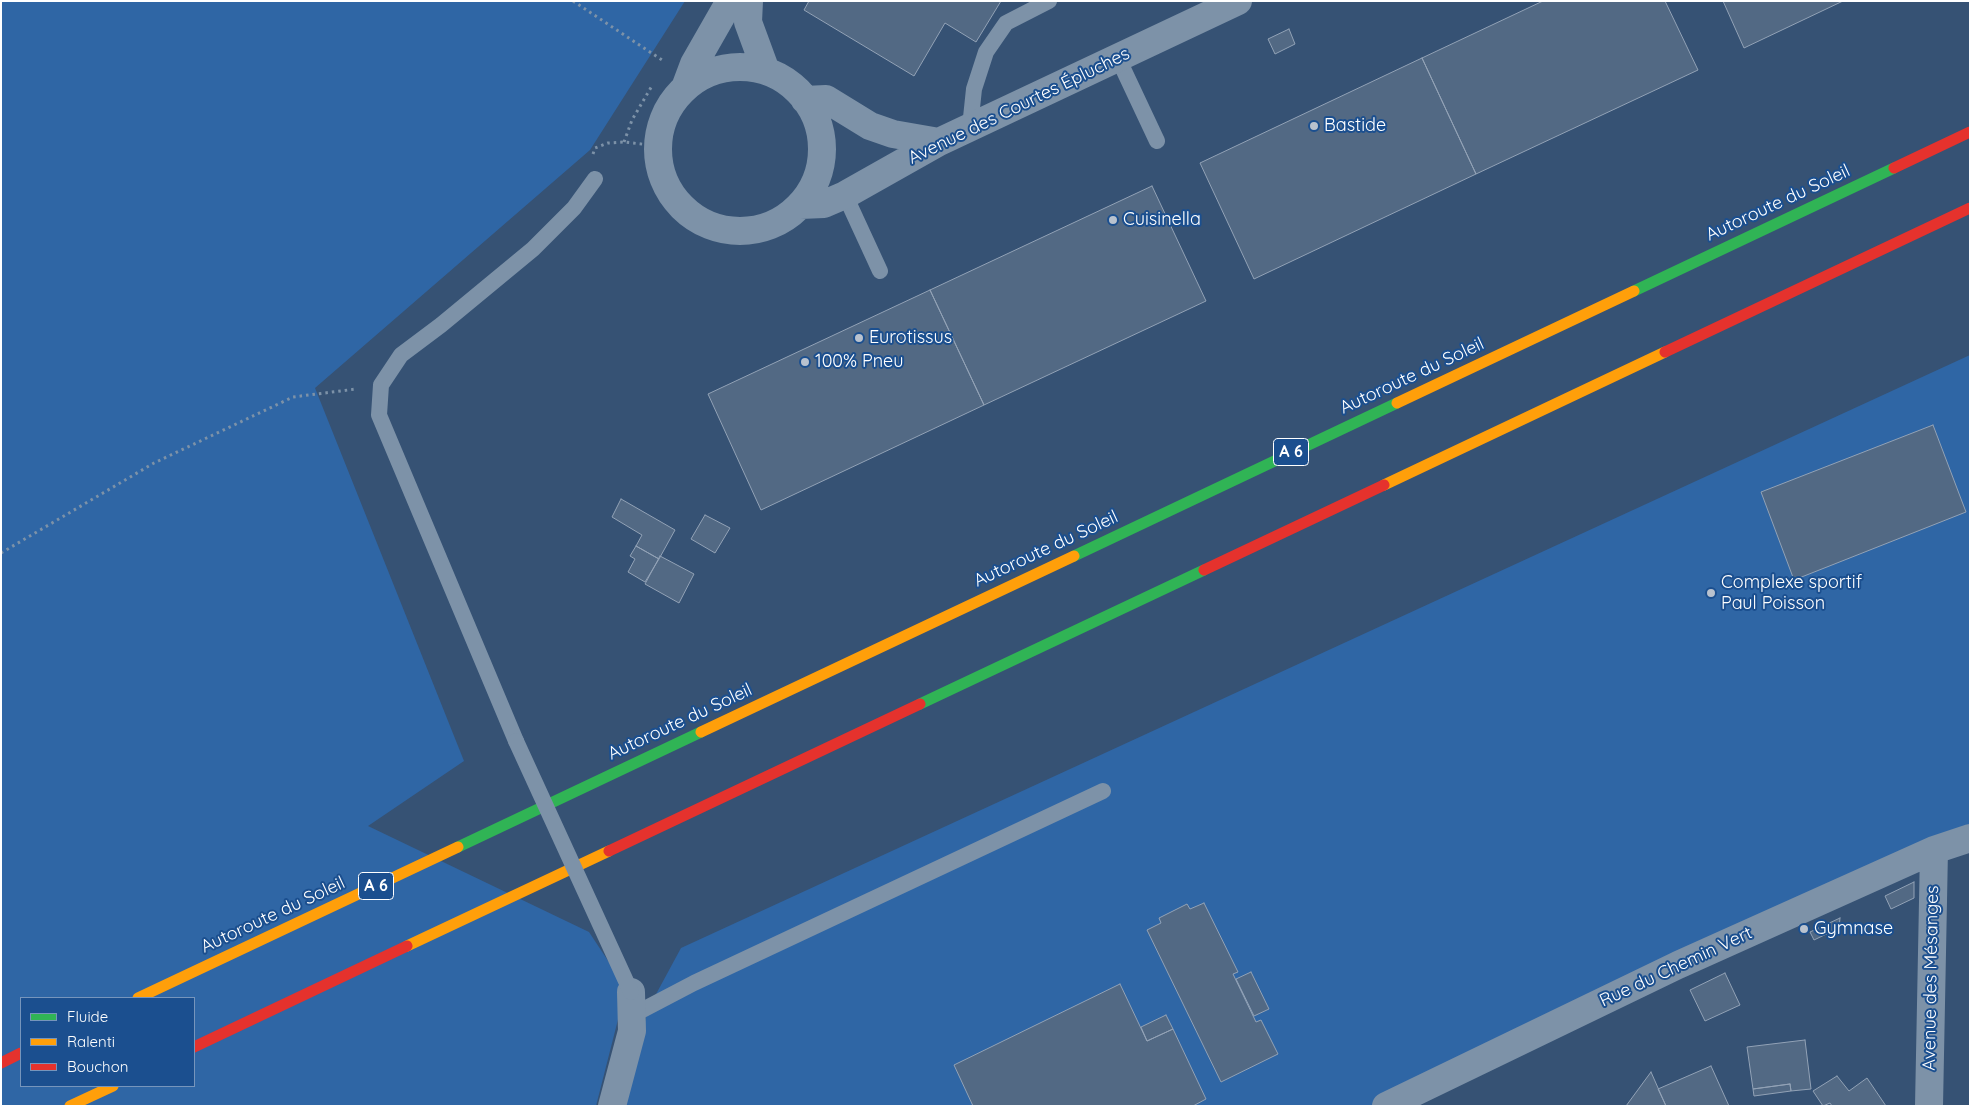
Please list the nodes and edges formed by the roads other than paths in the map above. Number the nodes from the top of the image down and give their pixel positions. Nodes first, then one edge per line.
1 (730, 1) edge
2 (749, 1) edge
3 (1049, 1) edge
4 (1238, 1) edge
5 (1118, 58) junction
6 (766, 71) junction
7 (685, 88) junction
8 (805, 100) junction
9 (970, 127) junction
10 (1970, 132) edge
11 (1157, 141) dead end
12 (939, 142) junction
13 (595, 179) dead end
14 (845, 195) junction
15 (800, 205) junction
16 (1970, 208) edge
17 (880, 272) dead end
18 (1103, 791) dead end
19 (1970, 838) edge
20 (1934, 850) junction
21 (140, 997) edge
22 (631, 1004) junction
23 (195, 1048) edge
24 (20, 1054) edge
25 (1, 1063) edge
26 (111, 1087) edge
27 (70, 1106) edge
28 (612, 1106) edge
29 (1386, 1106) edge
30 (1929, 1106) edge

1 - 7 street
2 - 6 street
3 - 9 lane
4 - 5 street, Avenue des Courtes Épluches
5 - 9 street, Avenue des Courtes Épluches
5 - 11 lane
6 - 7 street
6 - 8 street
7 - 15 street
8 - 12 street
8 - 15 street
9 - 12 street, Avenue des Courtes Épluches
10 - 21 highway, Autoroute du Soleil / A 6
12 - 14 street, Avenue des Courtes Épluches
13 - 22 lane, bridge
14 - 15 street, Avenue des Courtes Épluches
14 - 17 lane
16 - 23 highway
18 - 22 lane
19 - 20 street, Rue du Chemin Vert
20 - 29 street, Rue du Chemin Vert
20 - 30 street, Avenue des Mésanges
22 - 28 street
24 - 25 highway
26 - 27 highway

